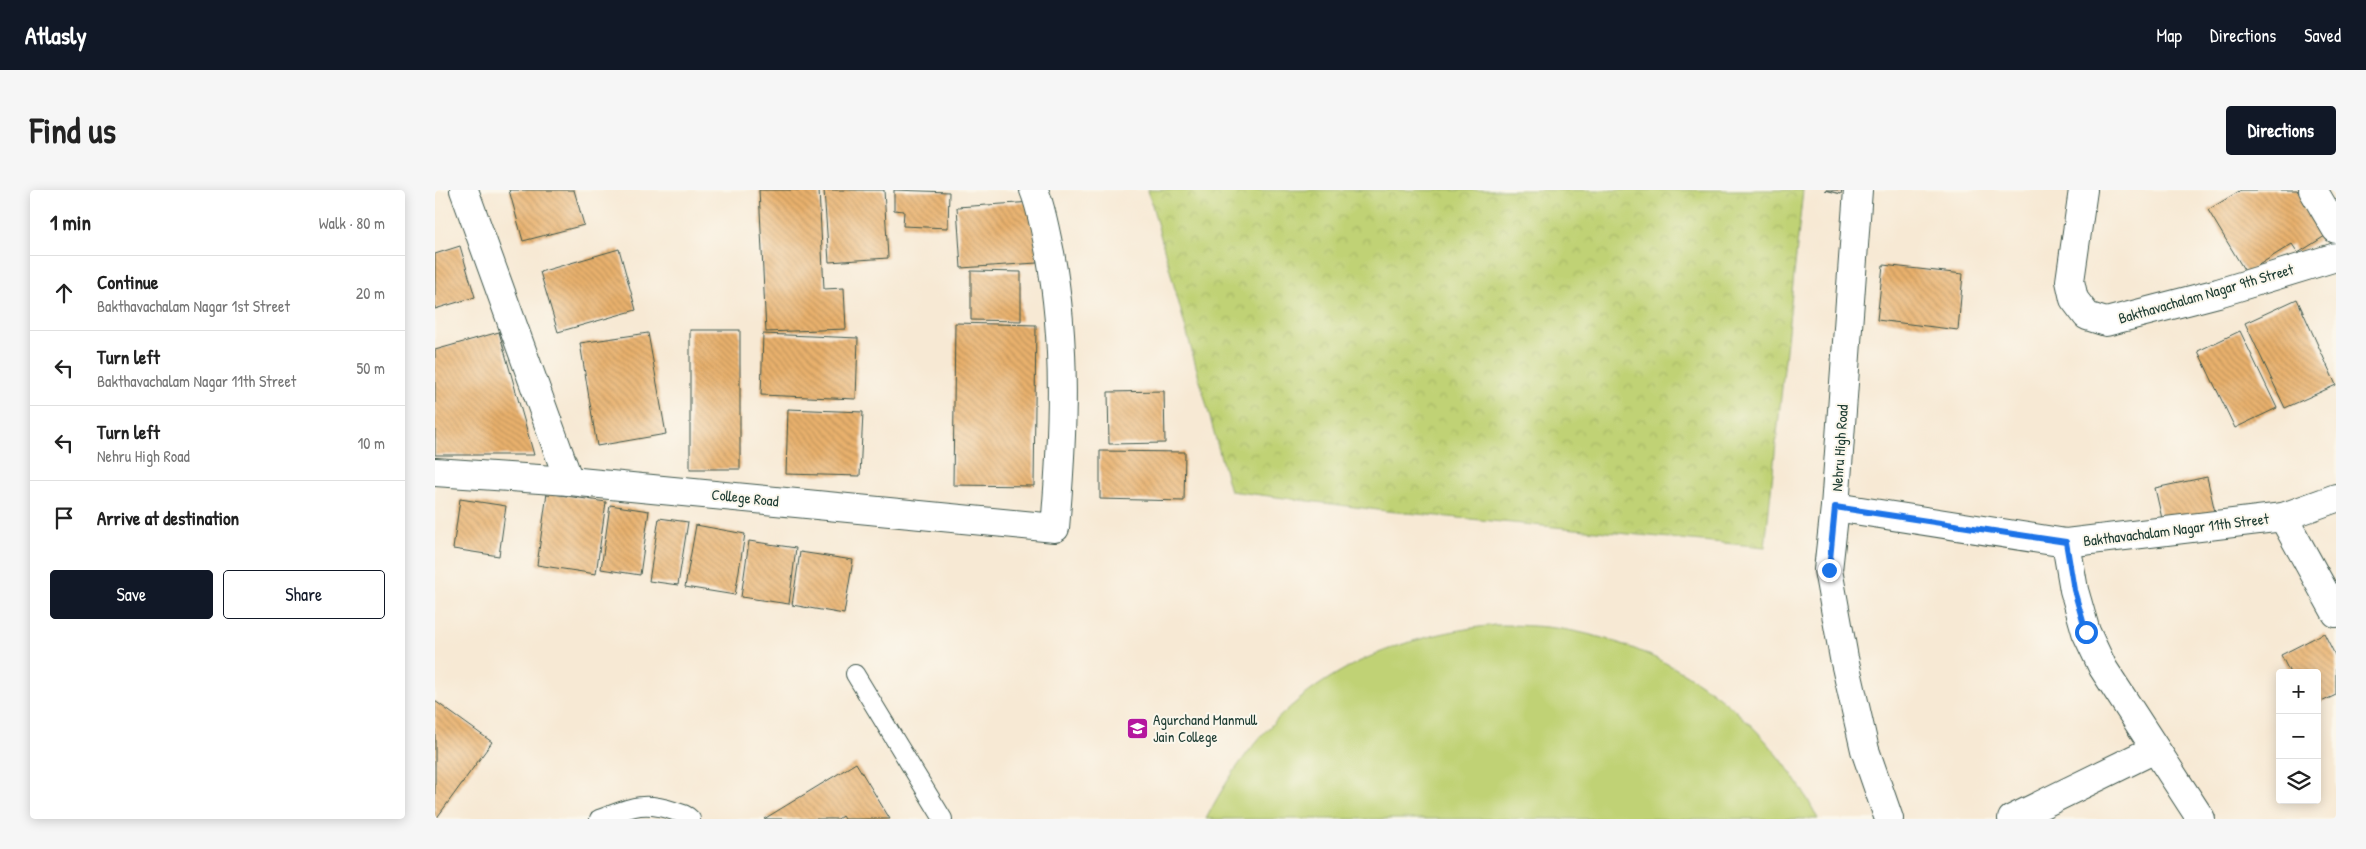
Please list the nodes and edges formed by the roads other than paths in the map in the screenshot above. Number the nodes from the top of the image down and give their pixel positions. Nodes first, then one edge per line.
1 (464, 190) edge
2 (1033, 190) edge
3 (1858, 190) edge
4 (2083, 190) edge
5 (2313, 190) edge
6 (2336, 229) edge
7 (2336, 257) edge
8 (435, 472) edge
9 (569, 481) junction
10 (2336, 498) edge
11 (1835, 507) junction
12 (2283, 517) junction
13 (2066, 542) junction
14 (2336, 613) edge
15 (855, 674) dead end
16 (2155, 750) junction
17 (599, 819) edge
18 (691, 819) edge
19 (943, 819) edge
20 (1889, 819) edge
21 (2012, 819) edge
22 (2201, 819) edge

1 - 9 street
2 - 9 street, College Road
3 - 11 street, Nehru High Road
4 - 7 street, Bakthavachalam Nagar 9th Street
5 - 6 street
8 - 9 street, College Road
10 - 12 street, Bakthavachalam Nagar 11th Street
11 - 13 street, Bakthavachalam Nagar 11th Street
11 - 20 street, Nehru High Road
12 - 13 street, Bakthavachalam Nagar 11th Street
12 - 14 street
13 - 16 street
15 - 19 lane
16 - 21 street
16 - 22 street
17 - 18 lane

